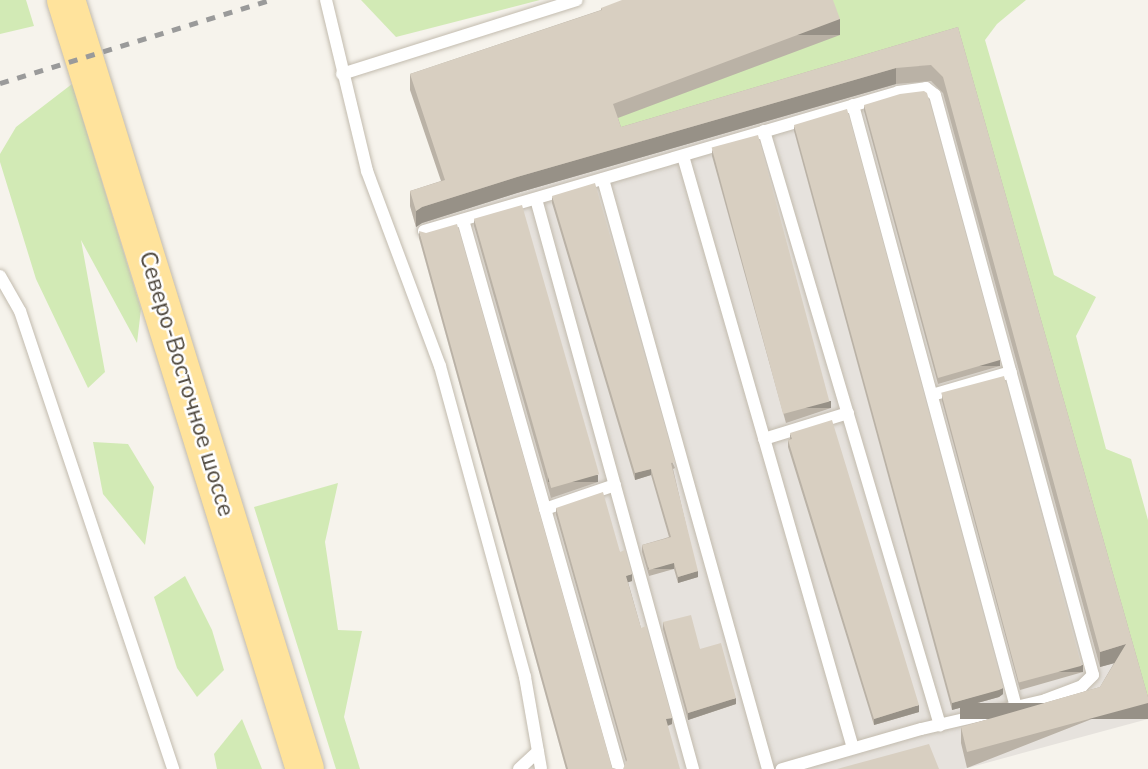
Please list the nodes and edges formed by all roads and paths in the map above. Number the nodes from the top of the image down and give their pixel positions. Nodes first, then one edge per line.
1 (66, 0) edge
2 (326, 0) edge
3 (577, 0) edge
4 (342, 74) junction
5 (853, 105) junction
6 (764, 131) junction
7 (682, 156) junction
8 (603, 180) junction
9 (536, 199) junction
10 (463, 220) junction
11 (424, 231) edge
12 (0, 276) edge
13 (1011, 372) junction
14 (932, 395) junction
15 (848, 413) junction
16 (764, 439) junction
17 (615, 485) junction
18 (545, 509) junction
19 (1017, 707) junction
20 (940, 725) junction
21 (853, 748) junction
22 (538, 751) junction
23 (173, 769) edge
24 (305, 769) edge
25 (519, 769) edge
26 (541, 769) edge
27 (619, 769) edge
28 (693, 769) edge
29 (768, 769) edge
30 (782, 769) edge

1 - 24 main road, Северо-Восточное шоссе
2 - 4 lane
3 - 4 lane
4 - 22 lane
5 - 6 lane
5 - 13 lane
5 - 14 lane
6 - 7 lane
6 - 15 lane
7 - 8 lane
7 - 16 lane
8 - 9 lane
8 - 29 lane
9 - 10 lane
9 - 17 lane
10 - 11 lane
10 - 18 lane
12 - 23 lane
13 - 14 lane
13 - 19 lane
14 - 19 lane
15 - 16 lane
15 - 20 lane
16 - 21 lane
17 - 18 lane
17 - 28 lane
18 - 27 lane
19 - 20 lane
20 - 21 lane
21 - 30 lane
22 - 25 lane
22 - 26 lane

